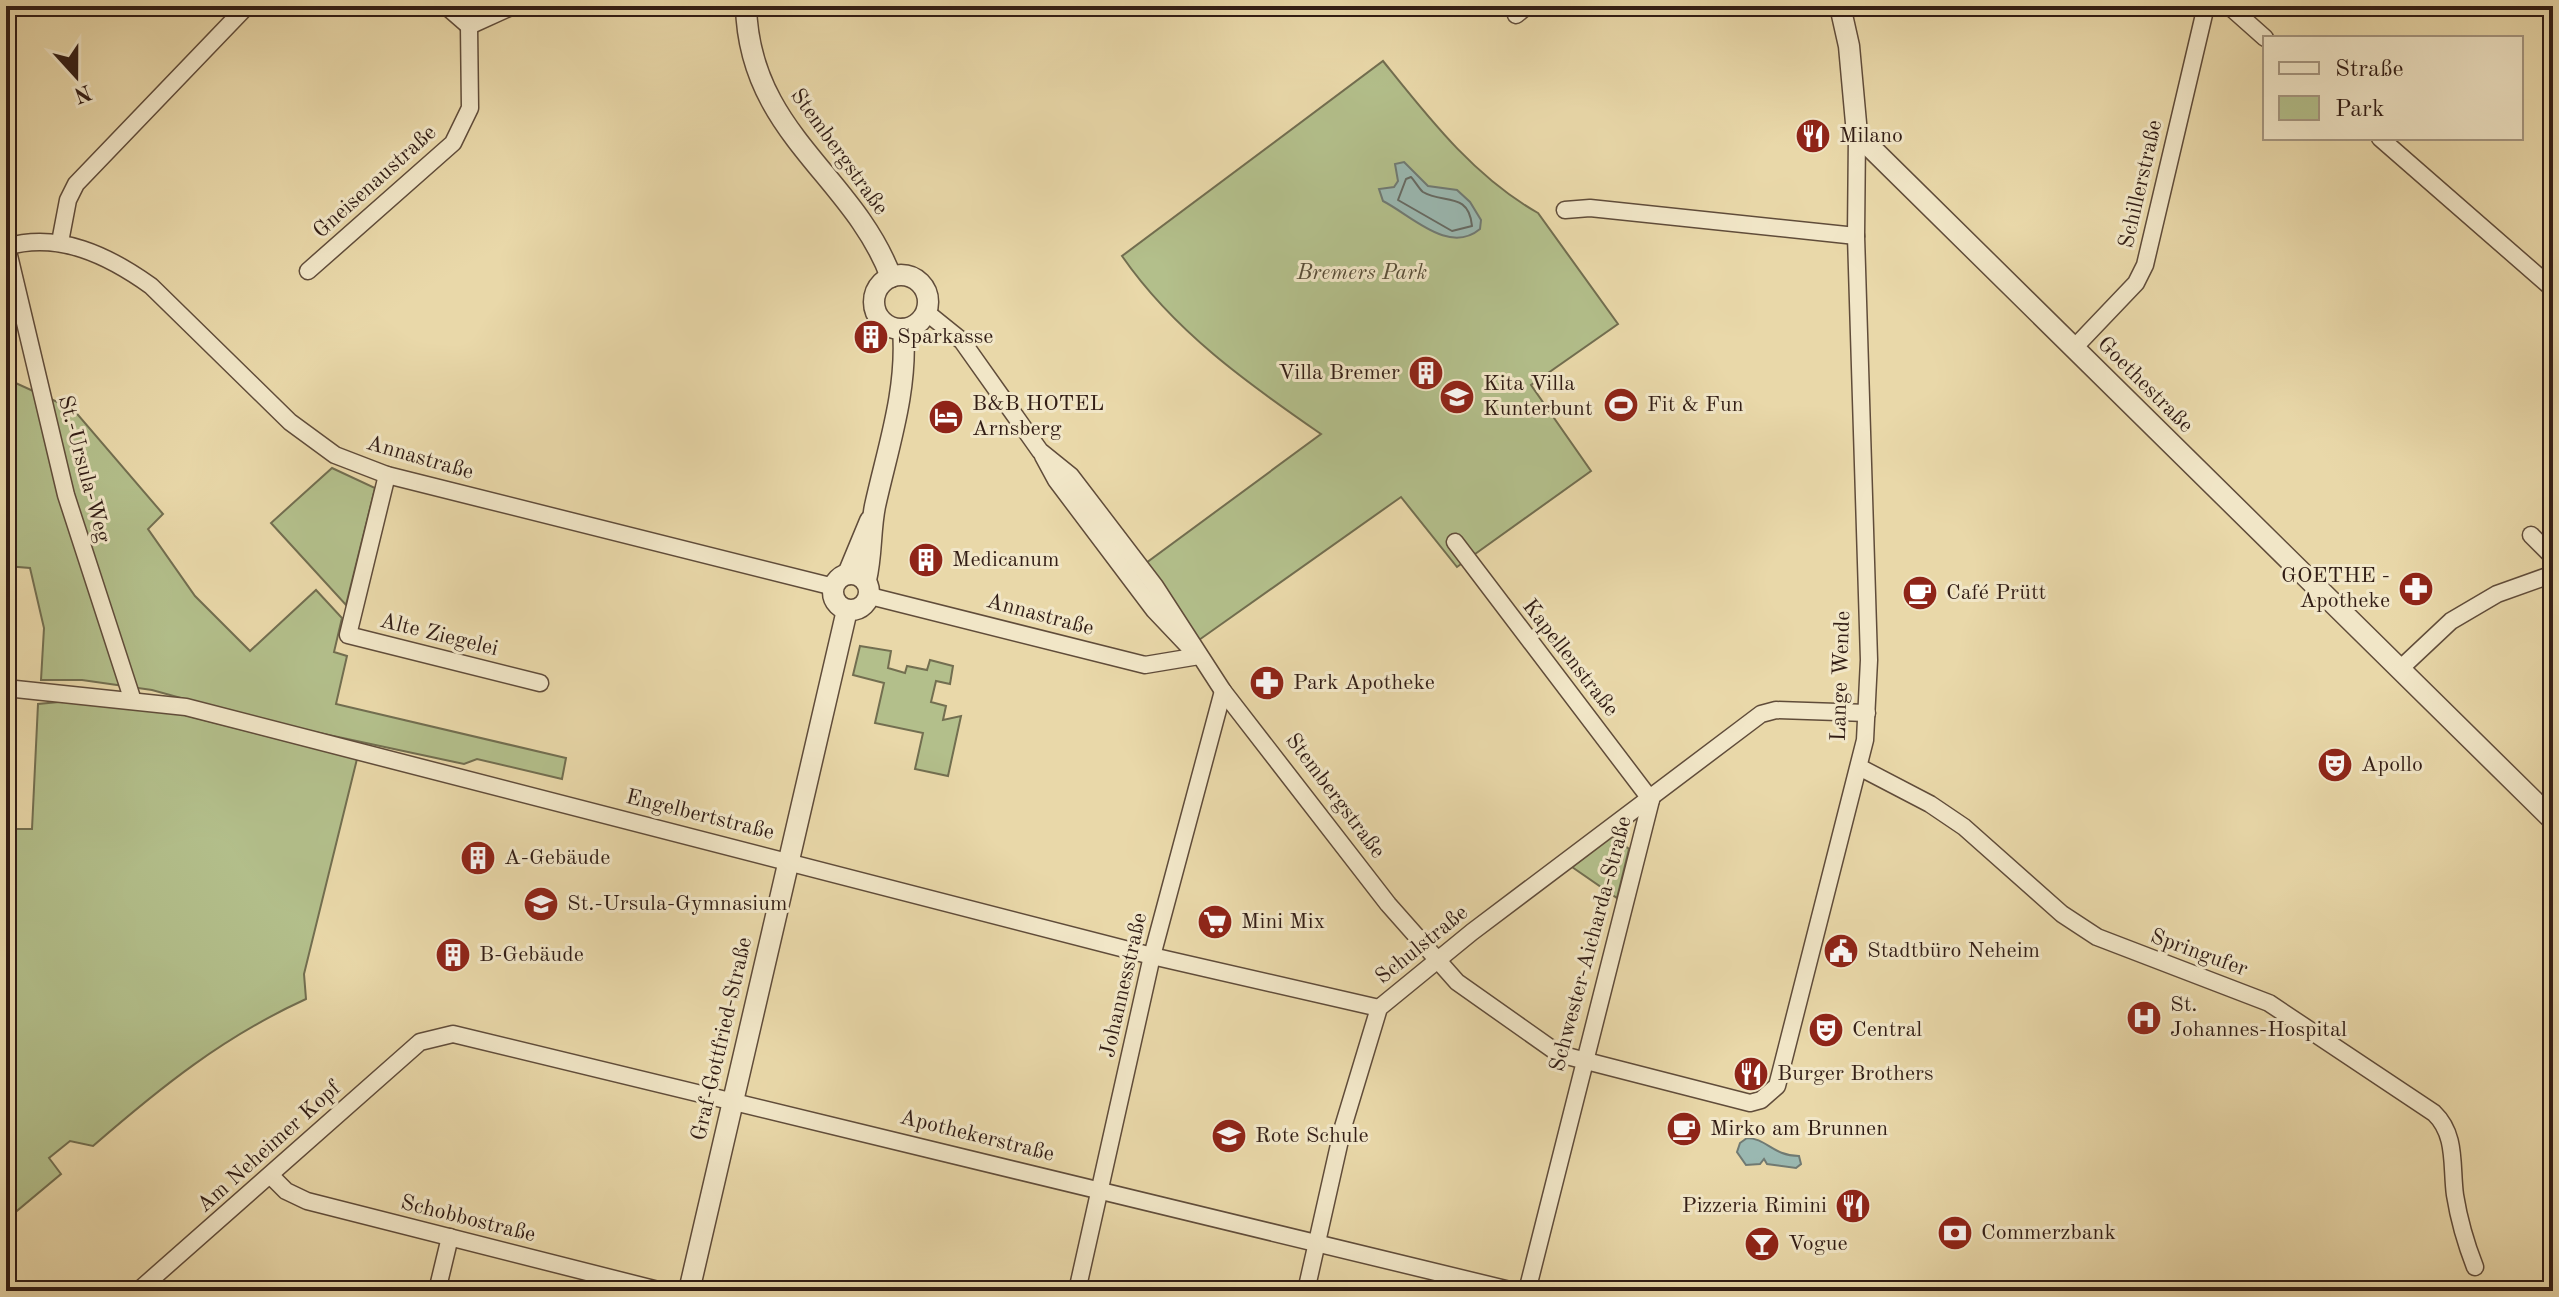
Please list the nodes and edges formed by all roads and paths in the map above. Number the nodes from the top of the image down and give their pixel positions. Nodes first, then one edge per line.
1 (247, 6) edge
2 (446, 6) edge
3 (513, 6) edge
4 (746, 6) edge
5 (1840, 6) edge
6 (2206, 6) edge
7 (2229, 6) edge
8 (469, 26) junction
9 (2263, 36) edge
10 (1857, 134) junction
11 (2382, 140) edge
12 (1565, 210) dead end
13 (1856, 236) junction
14 (60, 242) junction
15 (7, 247) edge
16 (308, 271) dead end
17 (891, 277) junction
18 (2553, 289) edge
19 (926, 312) junction
20 (903, 329) junction
21 (2074, 348) junction
22 (387, 475) junction
23 (2531, 535) dead end
24 (1455, 542) dead end
25 (2553, 557) edge
26 (2553, 574) edge
27 (854, 584) junction
28 (1199, 656) junction
29 (2401, 668) junction
30 (540, 683) dead end
31 (6, 688) edge
32 (1223, 691) junction
33 (132, 698) junction
34 (1867, 713) junction
35 (1859, 767) junction
36 (1651, 800) junction
37 (2553, 820) edge
38 (789, 859) junction
39 (1152, 956) junction
40 (1437, 962) junction
41 (1379, 1008) junction
42 (429, 1038) joint
43 (1585, 1059) junction
44 (733, 1099) junction
45 (271, 1176) junction
46 (1102, 1190) junction
47 (450, 1237) junction
48 (1318, 1242) junction
49 (2475, 1267) dead end
50 (138, 1291) edge
51 (437, 1291) edge
52 (662, 1291) edge
53 (689, 1291) edge
54 (1077, 1291) edge
55 (1306, 1291) edge
56 (1514, 1291) edge
57 (1527, 1291) edge

1 - 14 street
2 - 8 street
3 - 8 street
4 - 17 street, Stembergstraße
5 - 10 street, Lange Wende
6 - 21 street, Schillerstraße
7 - 9 street
8 - 16 street, Gneisenaustraße
10 - 13 street, Lange Wende
10 - 21 street, Goethestraße
11 - 18 street
12 - 13 street
13 - 34 street, Lange Wende
14 - 15 street
14 - 22 street, Annastraße
15 - 33 street, St.-Ursula-Weg
17 - 19 street
17 - 20 street
19 - 20 street
19 - 28 street, Stembergstraße
20 - 27 street
21 - 29 street, Goethestraße
22 - 27 street, Annastraße
22 - 30 street, Alte Ziegelei
23 - 25 street
24 - 36 street, Kapellenstraße
26 - 29 street
27 - 28 street, Annastraße
27 - 38 street, Graf-Gottfried-Straße
28 - 32 street, Stembergstraße
29 - 37 street, Goethestraße
31 - 33 street, Engelbertstraße
32 - 39 street, Johannesstraße
32 - 40 street, Stembergstraße
33 - 38 street, Engelbertstraße
34 - 35 street, Lange Wende
34 - 36 street, Schwester-Aicharda-Straße
35 - 43 street, Lange Wende
35 - 49 street, Springufer
36 - 40 street, Schulstraße
36 - 43 street, Schwester-Aicharda-Straße
38 - 39 street, Engelbertstraße
38 - 44 street, Graf-Gottfried-Straße
39 - 41 street, Engelbertstraße
39 - 46 street, Johannesstraße
40 - 41 street, Schulstraße
40 - 43 street
41 - 48 street, Schulstraße
42 - 44 street, Apothekerstraße
42 - 45 street, Am Neheimer Kopf
43 - 57 street, Schwester-Aicharda-Straße
44 - 46 street, Apothekerstraße
44 - 53 street, Graf-Gottfried-Straße
45 - 47 street, Schobbostraße
45 - 50 street, Am Neheimer Kopf
46 - 48 street, Apothekerstraße
46 - 54 street, Johannesstraße
47 - 51 street
47 - 52 street, Schobbostraße
48 - 55 street, Schulstraße
48 - 56 street, Apothekerstraße

